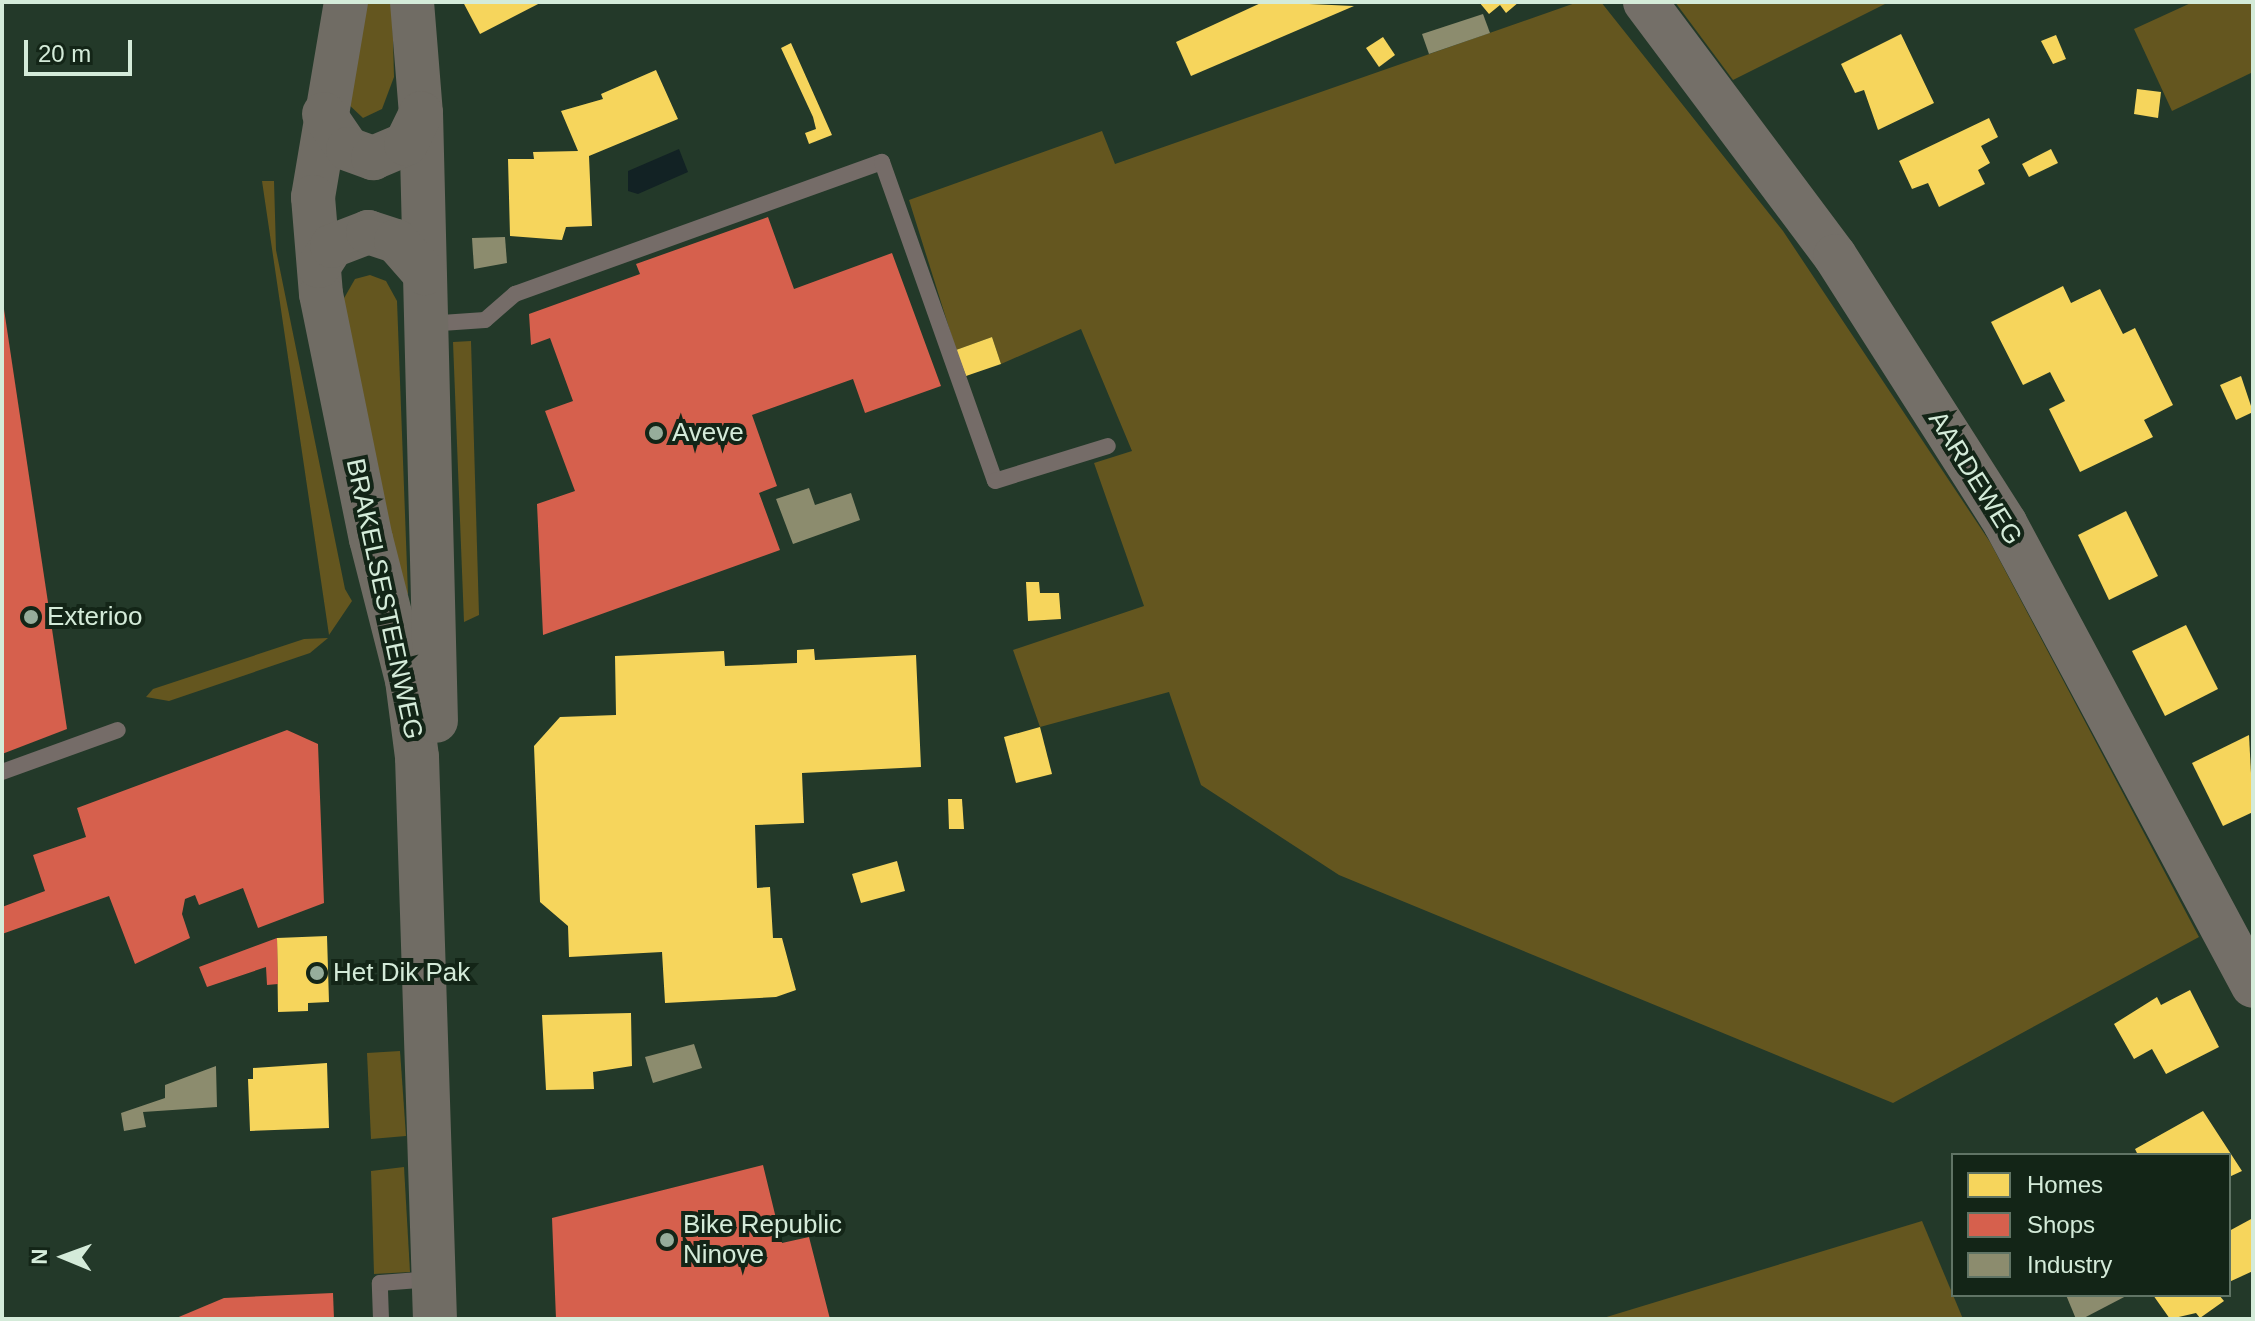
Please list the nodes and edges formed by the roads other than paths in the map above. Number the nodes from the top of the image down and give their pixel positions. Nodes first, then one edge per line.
1 (346, 2) edge
2 (412, 2) edge
3 (1645, 2) edge
4 (421, 113) junction
5 (324, 114) junction
6 (319, 266) junction
7 (424, 273) junction
8 (425, 324) junction
9 (1108, 446) dead end
10 (118, 730) dead end
11 (2, 772) edge
12 (2253, 986) edge
13 (434, 1299) edge
14 (381, 1319) edge
15 (453, 1319) edge

1 - 5 main road, BRAKELSESTEENWEG
2 - 4 main road, BRAKELSESTEENWEG
3 - 12 street, AARDEWEG
4 - 5 main road
4 - 7 main road, BRAKELSESTEENWEG
5 - 6 main road, BRAKELSESTEENWEG
6 - 7 main road
6 - 13 main road, BRAKELSESTEENWEG
7 - 8 main road, BRAKELSESTEENWEG
8 - 9 lane
8 - 15 main road, BRAKELSESTEENWEG
10 - 11 lane
13 - 14 lane

